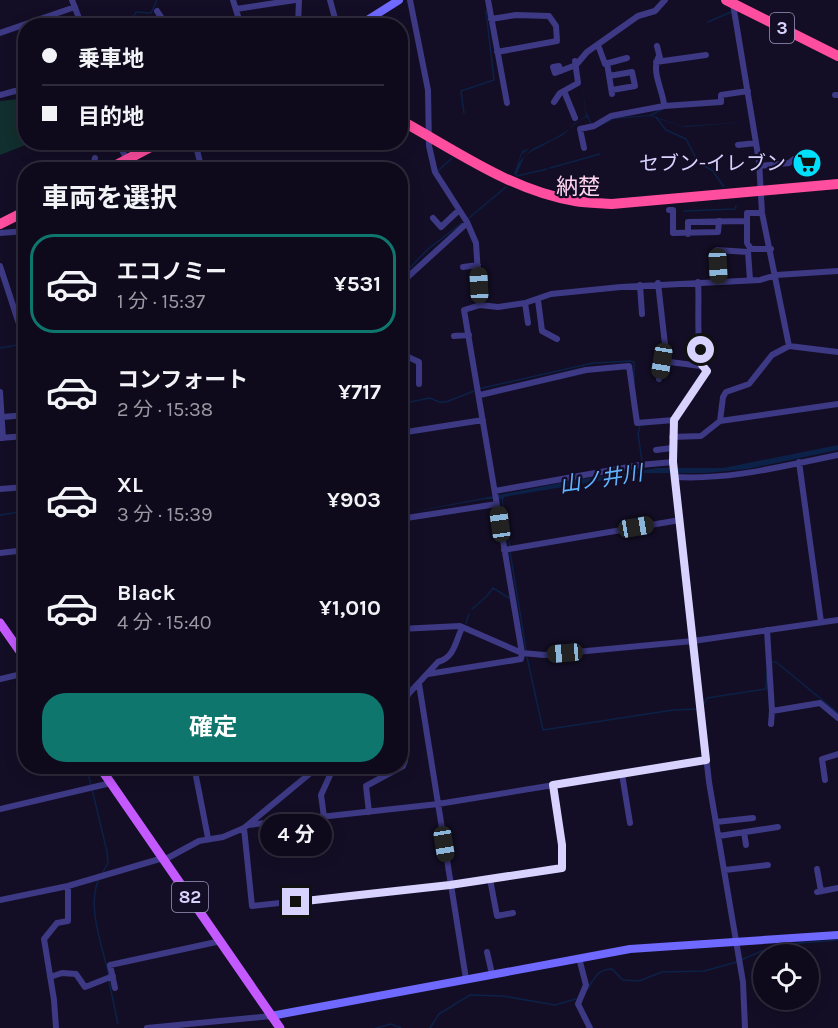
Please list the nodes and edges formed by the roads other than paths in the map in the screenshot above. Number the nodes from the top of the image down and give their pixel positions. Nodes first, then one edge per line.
1 (72, 0) edge
2 (233, 0) edge
3 (297, 0) edge
4 (330, 0) edge
5 (399, 0) edge
6 (410, 0) edge
7 (488, 0) edge
8 (665, 0) edge
9 (730, 1) edge
10 (75, 7) junction
11 (236, 9) junction
12 (157, 11) dead end
13 (43, 18) edge
14 (79, 18) edge
15 (162, 18) edge
16 (239, 18) edge
17 (298, 18) edge
18 (335, 18) edge
19 (371, 18) edge
20 (491, 19) junction
21 (18, 27) edge
22 (0, 33) edge
23 (598, 45) junction
24 (657, 46) dead end
25 (497, 52) junction
26 (706, 56) dead end
27 (838, 56) edge
28 (627, 57) dead end
29 (659, 60) junction
30 (575, 63) junction
31 (607, 63) junction
32 (561, 71) dead end
33 (609, 76) junction
34 (564, 91) junction
35 (748, 91) junction
36 (18, 92) edge
37 (0, 95) edge
38 (554, 102) dead end
39 (507, 103) dead end
40 (664, 106) junction
41 (575, 118) dead end
42 (408, 124) edge
43 (428, 135) junction
44 (756, 143) junction
45 (738, 145) dead end
46 (585, 148) dead end
47 (147, 150) edge
48 (95, 158) dead end
49 (794, 159) dead end
50 (94, 162) edge
51 (128, 162) edge
52 (759, 166) junction
53 (838, 184) edge
54 (761, 191) junction
55 (459, 210) junction
56 (669, 210) dead end
57 (762, 213) junction
58 (18, 215) edge
59 (433, 218) dead end
60 (719, 221) junction
61 (747, 221) junction
62 (466, 222) junction
63 (0, 224) edge
64 (18, 232) edge
65 (0, 233) edge
66 (688, 234) junction
67 (771, 249) junction
68 (478, 265) junction
69 (0, 266) edge
70 (463, 267) dead end
71 (838, 271) edge
72 (408, 274) edge
73 (776, 275) junction
74 (750, 280) junction
75 (719, 281) junction
76 (698, 282) junction
77 (657, 283) junction
78 (640, 285) junction
79 (538, 300) junction
80 (525, 303) junction
81 (480, 305) junction
82 (642, 314) dead end
83 (18, 321) edge
84 (528, 323) dead end
85 (469, 335) junction
86 (454, 336) dead end
87 (557, 339) dead end
88 (789, 346) junction
89 (838, 352) edge
90 (408, 357) edge
91 (667, 362) junction
92 (700, 366) dead end
93 (659, 379) dead end
94 (419, 384) dead end
95 (0, 392) edge
96 (480, 395) junction
97 (838, 404) edge
98 (18, 416) edge
99 (3, 417) junction
100 (483, 420) junction
101 (674, 420) junction
102 (720, 421) junction
103 (408, 432) edge
104 (18, 437) edge
105 (672, 437) junction
106 (2, 438) edge
107 (672, 448) junction
108 (656, 450) dead end
109 (838, 455) edge
110 (673, 462) junction
111 (799, 462) junction
112 (675, 477) junction
113 (18, 488) edge
114 (0, 489) edge
115 (495, 491) junction
116 (497, 504) junction
117 (408, 518) edge
118 (680, 520) junction
119 (504, 550) junction
120 (18, 551) edge
121 (0, 553) edge
122 (838, 620) edge
123 (821, 622) junction
124 (0, 623) edge
125 (462, 628) junction
126 (408, 629) edge
127 (767, 630) junction
128 (693, 641) junction
129 (18, 649) edge
130 (522, 653) junction
131 (428, 674) junction
132 (18, 675) edge
133 (0, 679) edge
134 (418, 684) junction
135 (408, 695) edge
136 (772, 711) junction
137 (838, 718) edge
138 (771, 724) dead end
139 (838, 754) edge
140 (706, 760) junction
141 (105, 774) edge
142 (196, 774) edge
143 (309, 774) edge
144 (331, 774) edge
145 (388, 774) edge
146 (622, 774) junction
147 (825, 780) dead end
148 (111, 783) junction
149 (553, 785) junction
150 (438, 804) junction
151 (0, 809) edge
152 (369, 812) junction
153 (324, 817) junction
154 (753, 818) dead end
155 (716, 822) junction
156 (630, 823) dead end
157 (246, 826) junction
158 (744, 832) junction
159 (719, 836) junction
160 (208, 838) junction
161 (773, 838) dead end
162 (746, 845) dead end
163 (164, 859) junction
164 (768, 865) dead end
165 (725, 870) junction
166 (816, 872) dead end
167 (490, 879) junction
168 (450, 885) junction
169 (68, 886) junction
170 (838, 888) edge
171 (0, 900) edge
172 (513, 913) dead end
173 (838, 936) edge
174 (221, 941) junction
175 (735, 941) junction
176 (487, 952) dead end
177 (579, 958) junction
178 (492, 974) junction
179 (50, 976) junction
180 (113, 976) junction
181 (466, 979) junction
182 (115, 988) dead end
183 (271, 1016) junction
184 (202, 1025) edge
185 (588, 1027) edge
186 (56, 1028) edge
187 (147, 1028) edge
188 (280, 1028) edge
189 (745, 1028) edge

1 - 10 street
2 - 11 street
3 - 11 street
3 - 17 street
4 - 18 street
5 - 19 street
6 - 43 street
7 - 20 street
8 - 23 street
9 - 27 highway, 3
9 - 35 street
10 - 13 street
10 - 14 street
11 - 16 street
12 - 15 street
20 - 25 street
20 - 25 street
21 - 22 street
23 - 30 street
23 - 31 street
24 - 29 street
25 - 39 street
26 - 29 street
28 - 31 street
29 - 40 street
30 - 32 street
30 - 34 street
31 - 33 street
33 - 33 street
34 - 38 street
34 - 41 street
35 - 40 street
35 - 44 street
36 - 37 street
40 - 46 street
42 - 43 highway
43 - 54 highway
43 - 55 street
44 - 45 street
44 - 52 street
47 - 51 highway
48 - 50 street
49 - 52 street
52 - 54 street
53 - 54 highway
54 - 57 street
55 - 59 street
55 - 62 street
56 - 66 street
57 - 61 street
57 - 67 street
58 - 63 highway
60 - 61 street
60 - 66 street
60 - 66 street
61 - 67 street
62 - 68 street
62 - 72 street
64 - 65 street
67 - 73 street
68 - 70 street
68 - 81 street
69 - 83 street
71 - 73 street
73 - 74 street
73 - 88 street
74 - 75 street
74 - 75 street
75 - 76 street
76 - 77 street
76 - 101 street
77 - 78 street
77 - 91 street
78 - 79 street
78 - 82 street
79 - 80 street
79 - 87 street
80 - 81 street
80 - 84 street
81 - 85 street
85 - 86 street
85 - 96 street
88 - 89 street
88 - 102 street
90 - 94 street
91 - 92 street
91 - 93 street
95 - 99 street
96 - 100 street
96 - 101 street
97 - 102 street
98 - 99 street
99 - 106 street
100 - 103 street
100 - 115 street
101 - 105 street
102 - 105 street
104 - 106 street
105 - 107 street
107 - 108 street
107 - 110 street
109 - 111 street
110 - 112 street
110 - 115 street
111 - 112 street
111 - 123 street
112 - 118 street
113 - 114 street
115 - 116 street
116 - 117 street
116 - 119 street
118 - 119 street
118 - 128 street
119 - 130 street
120 - 121 street
122 - 123 street
123 - 127 street
124 - 129 main road
125 - 126 street
125 - 130 street
125 - 131 street
127 - 128 street
127 - 136 street
128 - 130 street
128 - 140 street
130 - 131 street
131 - 134 street
132 - 133 street
134 - 135 street
134 - 150 street
136 - 137 street
136 - 138 street
139 - 147 street
140 - 146 street
140 - 155 street
141 - 148 main road, 82
142 - 160 street
143 - 157 street
144 - 153 street
145 - 152 street
146 - 149 street
146 - 156 street
148 - 151 street
148 - 163 main road, 82
149 - 150 street
149 - 167 street
150 - 152 street
150 - 168 street
152 - 153 street
153 - 157 street
154 - 155 street
155 - 159 street
157 - 160 street
157 - 168 street
158 - 159 street
158 - 161 street
158 - 162 street
159 - 165 street
160 - 163 street
163 - 169 street
163 - 174 main road, 82
164 - 165 street
165 - 175 street
166 - 170 street
167 - 168 street
167 - 172 street
168 - 181 street
169 - 171 street
169 - 179 street
173 - 175 street
174 - 180 street
174 - 183 main road, 82
175 - 177 street
175 - 189 street
176 - 178 street
177 - 178 street
177 - 185 street
178 - 181 street
179 - 180 street
179 - 186 street
180 - 182 street
181 - 183 street
183 - 184 street
183 - 188 main road, 82
184 - 187 street

